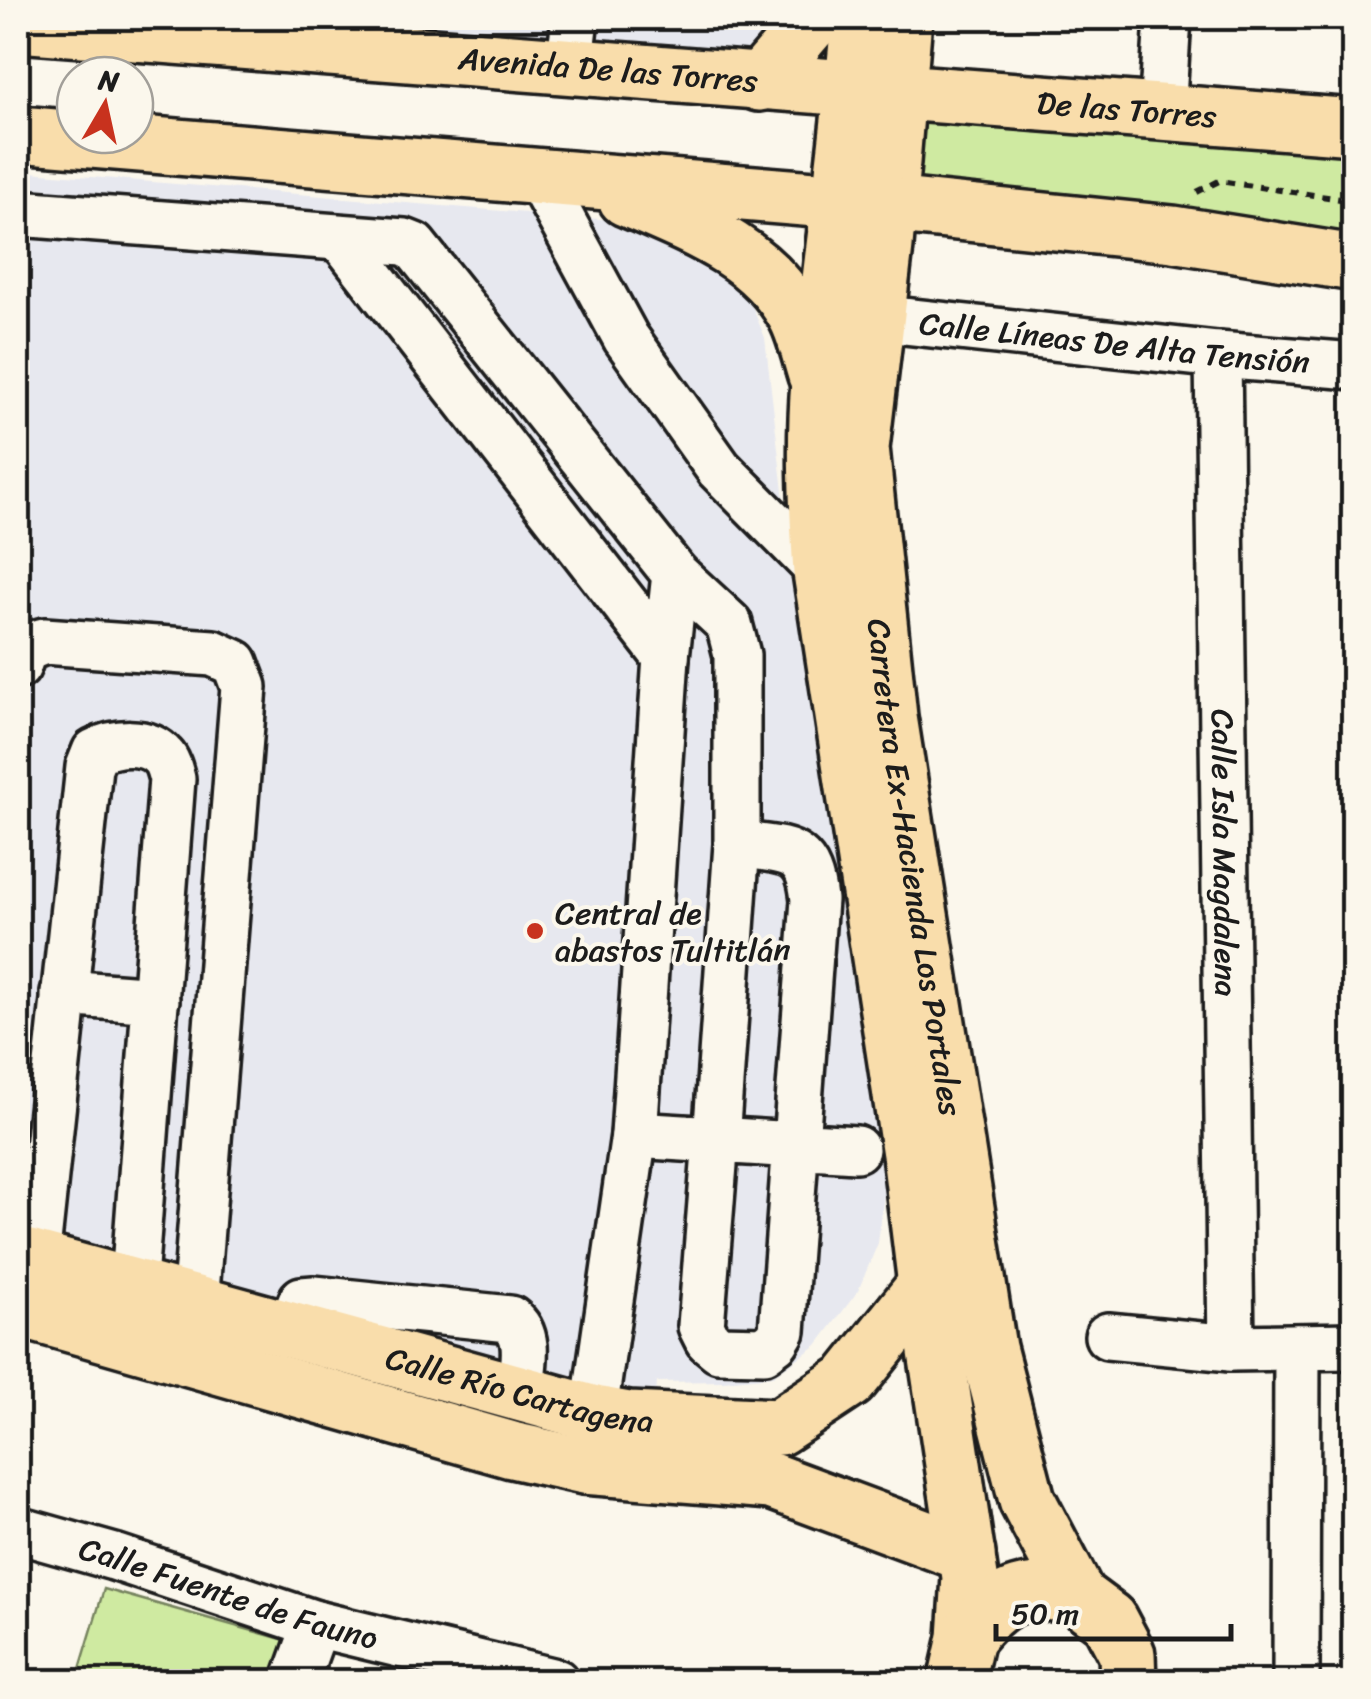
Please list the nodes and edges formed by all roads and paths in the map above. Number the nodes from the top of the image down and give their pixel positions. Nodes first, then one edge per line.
1 (815, 18) edge
2 (858, 18) edge
3 (904, 18) edge
4 (1168, 18) edge
5 (18, 24) edge
6 (572, 43) edge
7 (758, 83) junction
8 (876, 92) junction
9 (1162, 113) junction
10 (1354, 127) edge
11 (18, 134) edge
12 (562, 178) junction
13 (1219, 181) dead end
14 (1354, 201) edge
15 (865, 203) junction
16 (18, 213) edge
17 (341, 238) junction
18 (1354, 263) edge
19 (876, 318) junction
20 (1218, 355) junction
21 (1354, 366) edge
22 (819, 384) junction
23 (820, 572) junction
24 (676, 574) junction
25 (666, 657) junction
26 (18, 666) edge
27 (866, 719) junction
28 (737, 844) junction
29 (64, 993) junction
30 (156, 1000) junction
31 (634, 1136) junction
32 (716, 1140) junction
33 (798, 1147) junction
34 (856, 1148) dead end
35 (24, 1275) edge
36 (950, 1283) junction
37 (194, 1304) junction
38 (131, 1314) junction
39 (1108, 1336) dead end
40 (1354, 1346) edge
41 (1297, 1347) junction
42 (1231, 1348) junction
43 (780, 1427) junction
44 (590, 1440) junction
45 (771, 1480) junction
46 (18, 1530) edge
47 (966, 1554) junction
48 (1078, 1598) junction
49 (316, 1624) junction
50 (955, 1668) edge
51 (295, 1682) edge
52 (556, 1682) edge
53 (1128, 1682) edge
54 (1296, 1682) edge

1 - 7 main road
2 - 8 main road, Carretera Ex-Hacienda Los Portales
3 - 8 main road, Carretera Ex-Hacienda Los Portales
4 - 9 street
5 - 6 main road, Avenida De las Torres
6 - 7 main road, Avenida De las Torres
7 - 8 main road, Avenida De las Torres
8 - 9 main road, De las Torres
8 - 15 main road, Carretera Ex-Hacienda Los Portales
9 - 10 main road, De las Torres
11 - 12 main road
12 - 15 main road
12 - 22 main road
12 - 23 street
13 - 14 path
15 - 18 main road
15 - 19 main road, Carretera Ex-Hacienda Los Portales
15 - 22 main road, Carretera Ex-Hacienda Los Portales
16 - 17 street
17 - 24 street
17 - 25 street
19 - 20 street, Calle Líneas De Alta Tensión
19 - 27 main road, Carretera Ex-Hacienda Los Portales
20 - 21 street, Calle Líneas De Alta Tensión
20 - 42 street, Calle Isla Magdalena
22 - 23 main road, Carretera Ex-Hacienda Los Portales
23 - 27 main road, Carretera Ex-Hacienda Los Portales
24 - 25 street
24 - 28 street
25 - 31 street
26 - 37 street
27 - 36 main road, Carretera Ex-Hacienda Los Portales
28 - 32 street
28 - 33 street
29 - 30 street
29 - 30 street
29 - 35 street
30 - 38 street
31 - 32 street
31 - 44 street
32 - 33 street
32 - 33 street
33 - 34 street
35 - 38 main road, Calle Río Cartagena
36 - 43 main road
36 - 47 main road, Carretera Ex-Hacienda Los Portales
36 - 48 main road, Carretera Ex-Hacienda Los Portales
37 - 38 main road, Calle Río Cartagena
37 - 44 main road, Calle Río Cartagena
38 - 44 main road, Calle Río Cartagena
39 - 42 street
40 - 41 street
41 - 42 street
41 - 54 street
43 - 44 main road, Calle Río Cartagena
43 - 45 main road
44 - 45 main road, Calle Río Cartagena
45 - 47 main road, Calle Río Cartagena
46 - 49 street, Calle Fuente de Fauno
47 - 50 main road, Carretera Ex-Hacienda Los Portales
48 - 50 main road
48 - 53 main road, Carretera Ex-Hacienda Los Portales
49 - 51 street
49 - 52 street, Calle Fuente de Fauno

